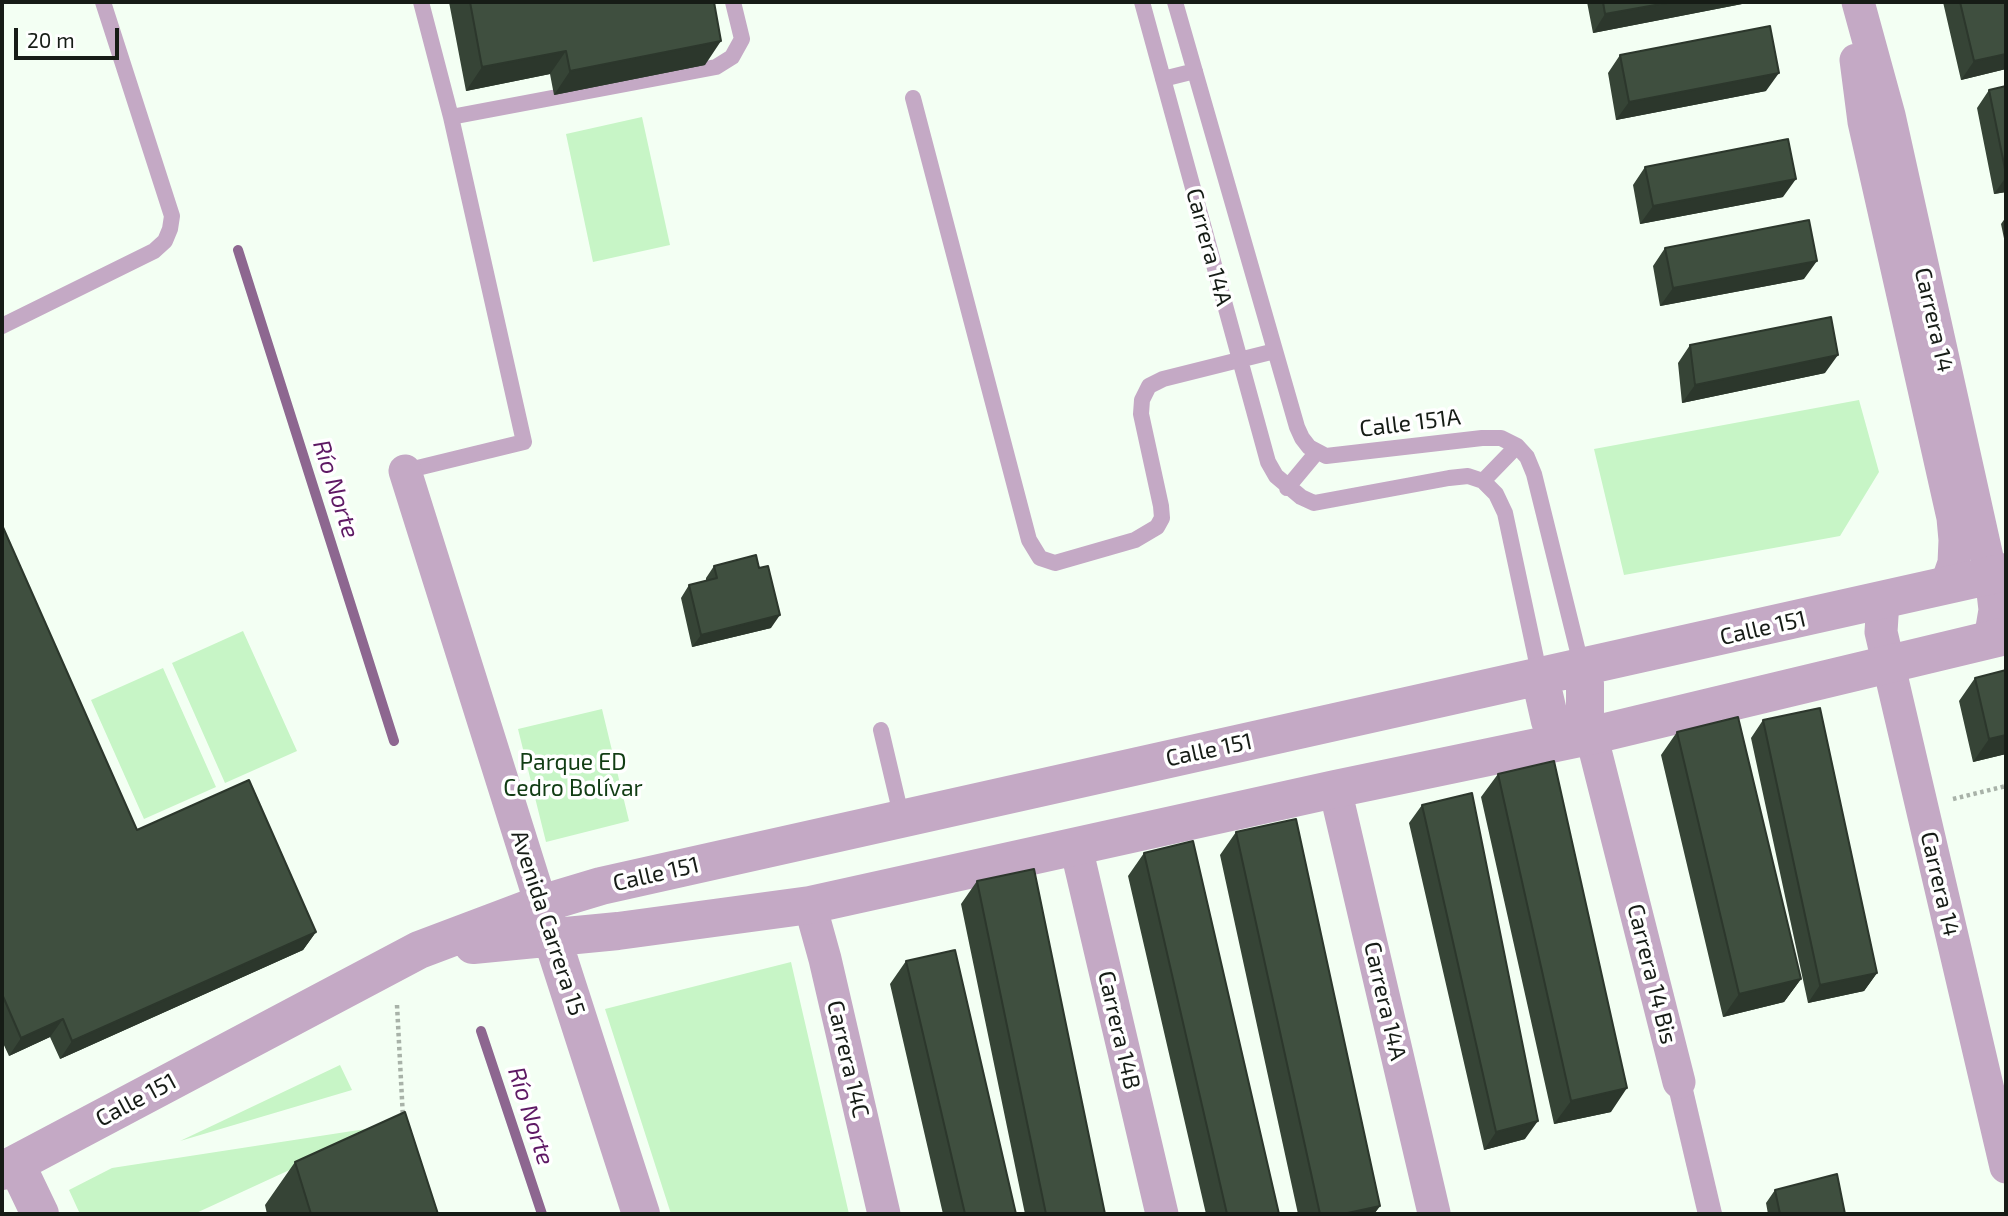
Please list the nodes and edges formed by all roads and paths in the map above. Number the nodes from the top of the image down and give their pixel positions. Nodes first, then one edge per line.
1 (103, 2) edge
2 (421, 2) edge
3 (733, 2) edge
4 (1142, 2) edge
5 (1175, 2) edge
6 (1849, 2) edge
7 (1858, 2) edge
8 (1195, 71) junction
9 (1163, 79) junction
10 (913, 98) dead end
11 (451, 117) junction
12 (2, 326) edge
13 (1275, 351) junction
14 (1240, 359) junction
15 (1517, 446) junction
16 (1313, 449) junction
17 (405, 471) joint
18 (1483, 481) junction
19 (1287, 488) junction
20 (1999, 574) edge
21 (1946, 586) junction
22 (1883, 601) junction
23 (1998, 638) edge
24 (1888, 666) junction
25 (1582, 668) junction
26 (1540, 677) junction
27 (881, 730) dead end
28 (1585, 737) junction
29 (2006, 786) edge
30 (1335, 789) junction
31 (1922, 806) junction
32 (902, 819) junction
33 (1076, 846) junction
34 (810, 905) junction
35 (547, 921) junction
36 (396, 1000) dead end
37 (1679, 1082) joint
38 (403, 1128) edge
39 (2006, 1167) edge
40 (9, 1168) edge
41 (40, 1214) edge
42 (641, 1214) edge
43 (884, 1214) edge
44 (1162, 1214) edge
45 (1434, 1214) edge
46 (1710, 1214) edge

1 - 12 lane
2 - 11 lane
3 - 11 lane
4 - 9 lane, Carrera 14A
5 - 8 lane, Carrera 14A
6 - 21 street, Carrera 14
7 - 20 street, Carrera 14
8 - 9 lane
8 - 13 lane, Carrera 14A
9 - 14 lane, Carrera 14A
10 - 14 lane
11 - 17 lane
13 - 14 lane
13 - 16 lane, Carrera 14A
14 - 19 lane, Carrera 14A
15 - 16 lane, Calle 151A
15 - 18 lane
15 - 25 lane
16 - 19 lane
17 - 35 street, Avenida Carrera 15
18 - 19 lane
18 - 26 lane
20 - 21 street, Calle 151
20 - 23 street, Carrera 14
21 - 22 street, Calle 151
22 - 24 street, Carrera 14
22 - 25 street, Calle 151
23 - 24 street, Calle 151
24 - 28 street, Calle 151
24 - 31 street, Carrera 14
25 - 26 street, Calle 151
25 - 28 street
26 - 28 street
26 - 32 street, Calle 151
27 - 32 lane
28 - 30 street, Calle 151
28 - 37 street, Carrera 14 Bis
29 - 31 path
30 - 33 street, Calle 151
30 - 45 street, Carrera 14A
31 - 39 street, Carrera 14
32 - 35 street, Calle 151
33 - 34 street, Calle 151
33 - 44 street, Carrera 14B
34 - 35 street, Calle 151
34 - 43 street, Carrera 14C
35 - 40 street, Calle 151
35 - 42 street, Avenida Carrera 15
36 - 38 path
37 - 46 street, Carrera 14 Bis
40 - 41 street

